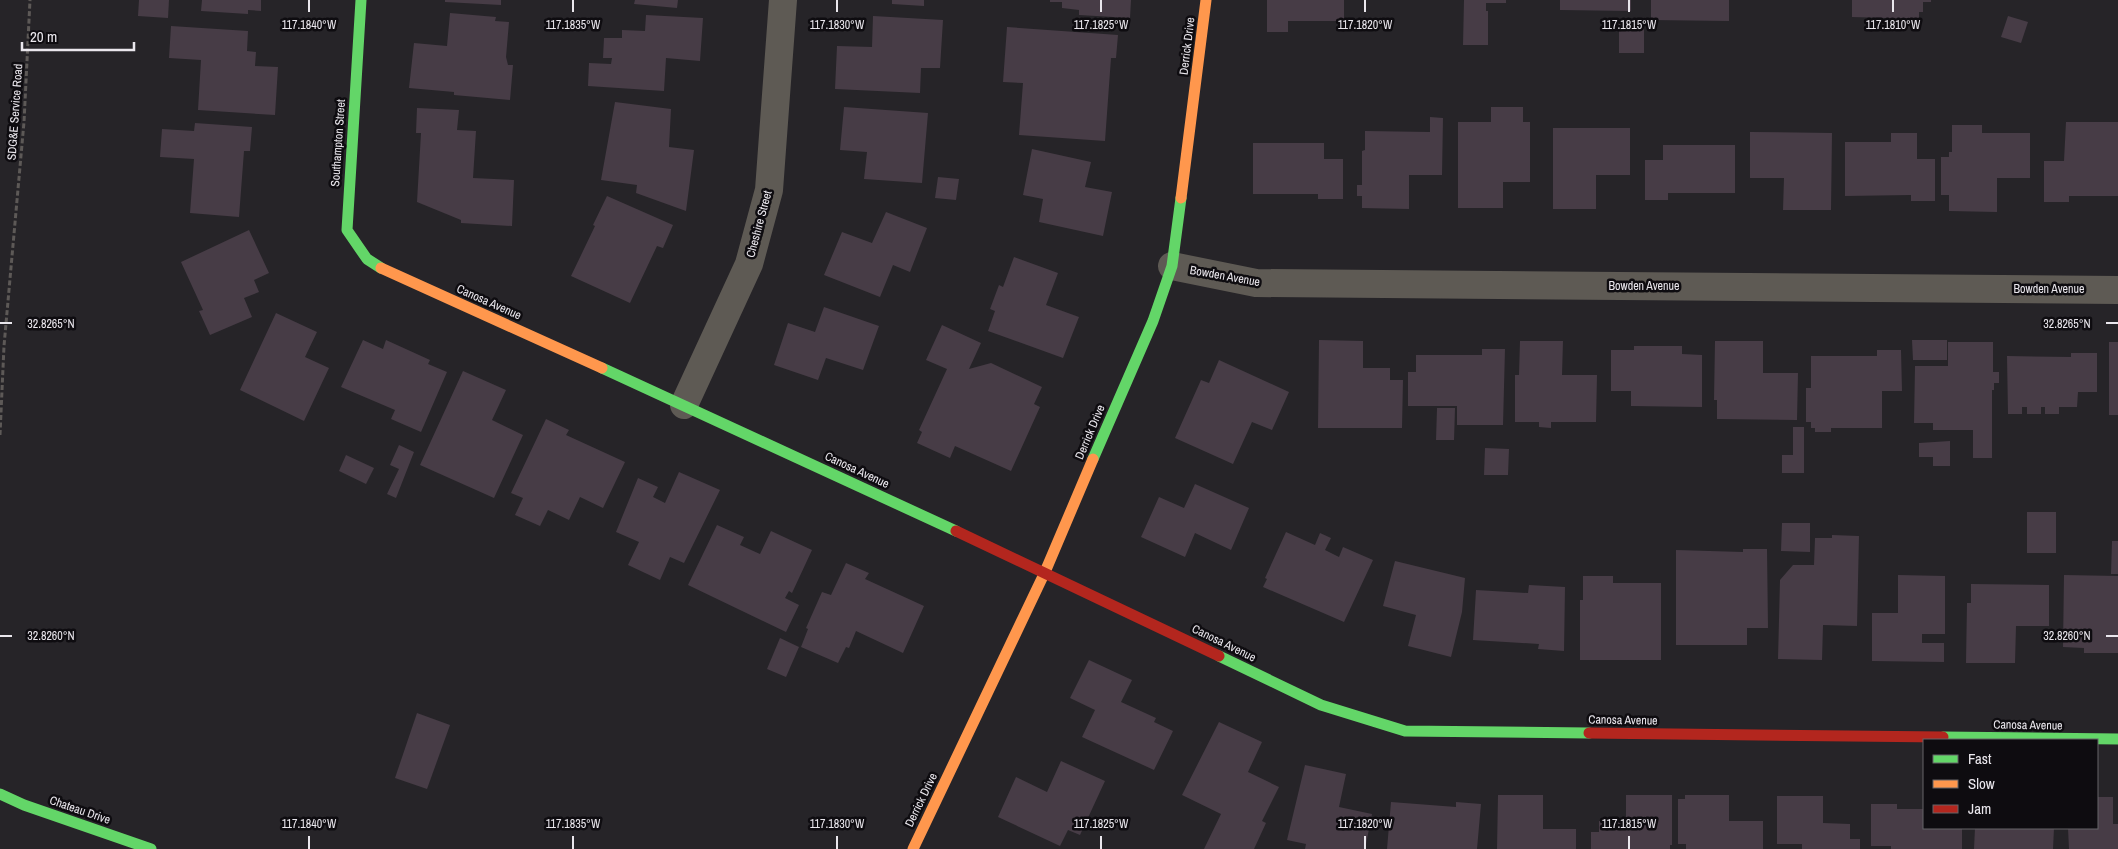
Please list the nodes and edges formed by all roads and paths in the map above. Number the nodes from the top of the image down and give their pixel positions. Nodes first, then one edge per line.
1 (30, 0) edge
2 (361, 0) edge
3 (783, 0) edge
4 (1206, 0) edge
5 (1172, 266) junction
6 (387, 271) joint
7 (2118, 290) edge
8 (684, 405) junction
9 (0, 435) edge
10 (1045, 572) junction
11 (2118, 739) edge
12 (0, 794) edge
13 (151, 849) edge
14 (913, 849) edge

1 - 9 path, SDG&E Service Road
2 - 6 street, Southampton Street
3 - 8 street, Cheshire Street
4 - 5 street, Derrick Drive
5 - 7 street, Bowden Avenue
5 - 10 street, Derrick Drive
6 - 8 street, Canosa Avenue
8 - 10 street, Canosa Avenue
10 - 11 street, Canosa Avenue
10 - 14 street, Derrick Drive
12 - 13 street, Chateau Drive

